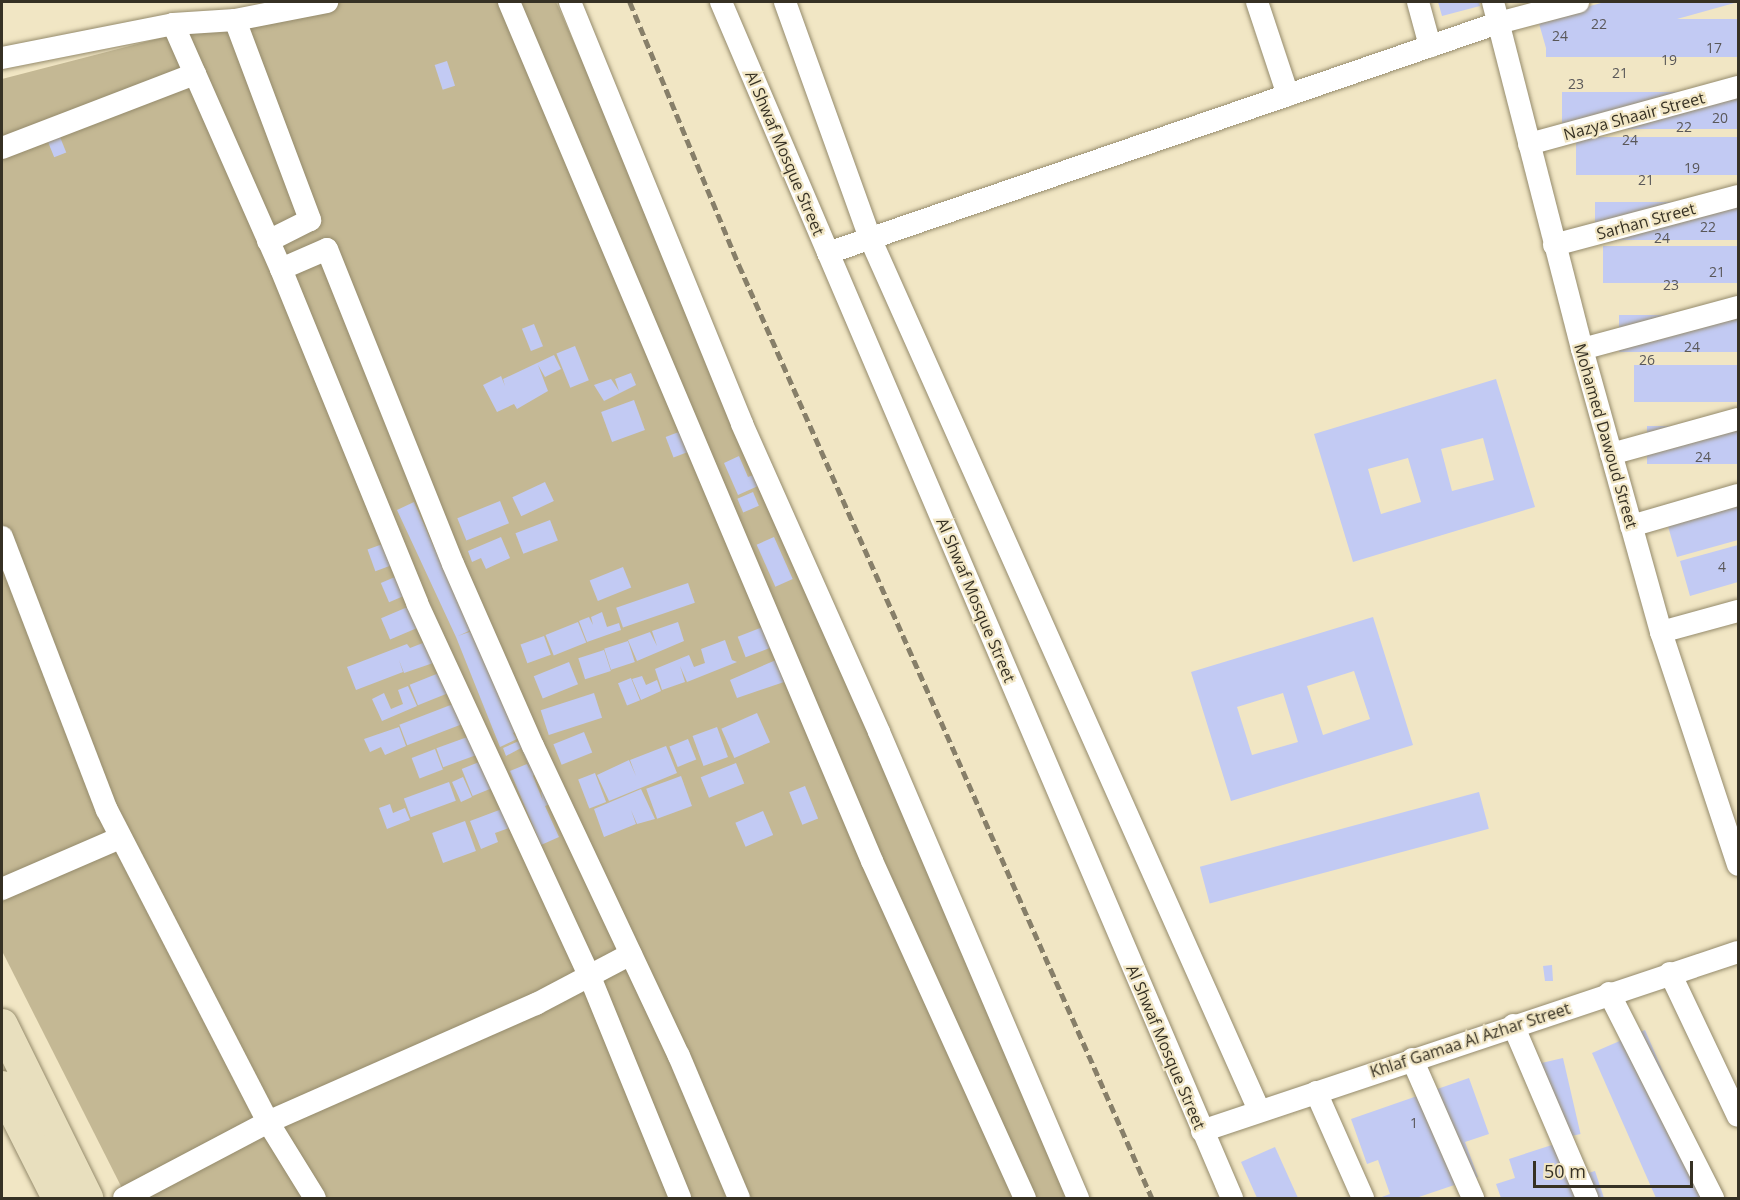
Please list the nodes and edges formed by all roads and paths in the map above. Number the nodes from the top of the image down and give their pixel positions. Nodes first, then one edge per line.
1 (327, 2) edge
2 (510, 2) edge
3 (570, 2) edge
4 (721, 2) edge
5 (785, 2) edge
6 (1257, 2) edge
7 (1418, 2) edge
8 (1578, 2) edge
9 (1496, 12) edge
10 (235, 20) junction
11 (173, 24) junction
12 (1431, 46) junction
13 (2, 58) edge
14 (195, 74) junction
15 (1738, 87) edge
16 (1288, 95) junction
17 (1529, 144) junction
18 (2, 148) edge
19 (1738, 196) edge
20 (870, 238) junction
21 (268, 241) junction
22 (1554, 245) junction
23 (828, 253) junction
24 (281, 269) junction
25 (1738, 307) edge
26 (1582, 349) junction
27 (1738, 419) edge
28 (1611, 454) junction
29 (1738, 495) edge
30 (1631, 526) junction
31 (2, 537) edge
32 (1738, 612) edge
33 (1661, 632) junction
34 (120, 838) junction
35 (1738, 865) edge
36 (2, 889) edge
37 (1738, 952) edge
38 (631, 954) junction
39 (1670, 974) junction
40 (590, 977) junction
41 (1609, 993) junction
42 (2, 1025) edge
43 (1513, 1025) junction
44 (1412, 1059) junction
45 (2, 1087) edge
46 (1316, 1092) junction
47 (1259, 1110) junction
48 (1738, 1116) edge
49 (268, 1122) junction
50 (1202, 1131) junction
51 (58, 1198) edge
52 (87, 1198) edge
53 (124, 1198) edge
54 (315, 1198) edge
55 (680, 1198) edge
56 (739, 1198) edge
57 (1025, 1198) edge
58 (1078, 1198) edge
59 (1232, 1198) edge
60 (1363, 1198) edge
61 (1473, 1198) edge
62 (1587, 1198) edge
63 (1713, 1198) edge

1 - 10 street
2 - 57 street
3 - 58 street
4 - 23 street, Al Shwaf Mosque Street
5 - 20 street
6 - 16 street
7 - 12 street
8 - 9 street
9 - 12 street
9 - 17 street, Mohamed Dawoud Street
10 - 11 street
10 - 21 street
11 - 13 street
11 - 14 street
12 - 16 street
14 - 18 street
14 - 21 street
15 - 17 street, Nazya Shaair Street
16 - 20 street
17 - 22 street, Mohamed Dawoud Street
19 - 22 street, Sarhan Street
20 - 23 street
20 - 47 street
21 - 24 street
22 - 26 street, Mohamed Dawoud Street
23 - 50 street, Al Shwaf Mosque Street
24 - 38 street
24 - 40 street
25 - 26 street
26 - 28 street, Mohamed Dawoud Street
27 - 28 street
28 - 30 street, Mohamed Dawoud Street
29 - 30 street
30 - 33 street, Mohamed Dawoud Street
31 - 34 street
32 - 33 street
33 - 35 street, Mohamed Dawoud Street
34 - 36 street
34 - 49 street
37 - 39 street, Khlaf Gamaa Al Azhar Street
38 - 40 street
38 - 56 street
39 - 41 street, Khlaf Gamaa Al Azhar Street
39 - 48 street
40 - 49 street
40 - 55 street
41 - 43 street, Khlaf Gamaa Al Azhar Street
41 - 63 street
42 - 52 main road
43 - 44 street, Khlaf Gamaa Al Azhar Street
43 - 62 street
44 - 46 street, Khlaf Gamaa Al Azhar Street
44 - 61 street
45 - 51 main road
46 - 47 street, Khlaf Gamaa Al Azhar Street
46 - 60 street
47 - 50 street, Khlaf Gamaa Al Azhar Street
49 - 53 street
49 - 54 street
50 - 59 street, Al Shwaf Mosque Street

